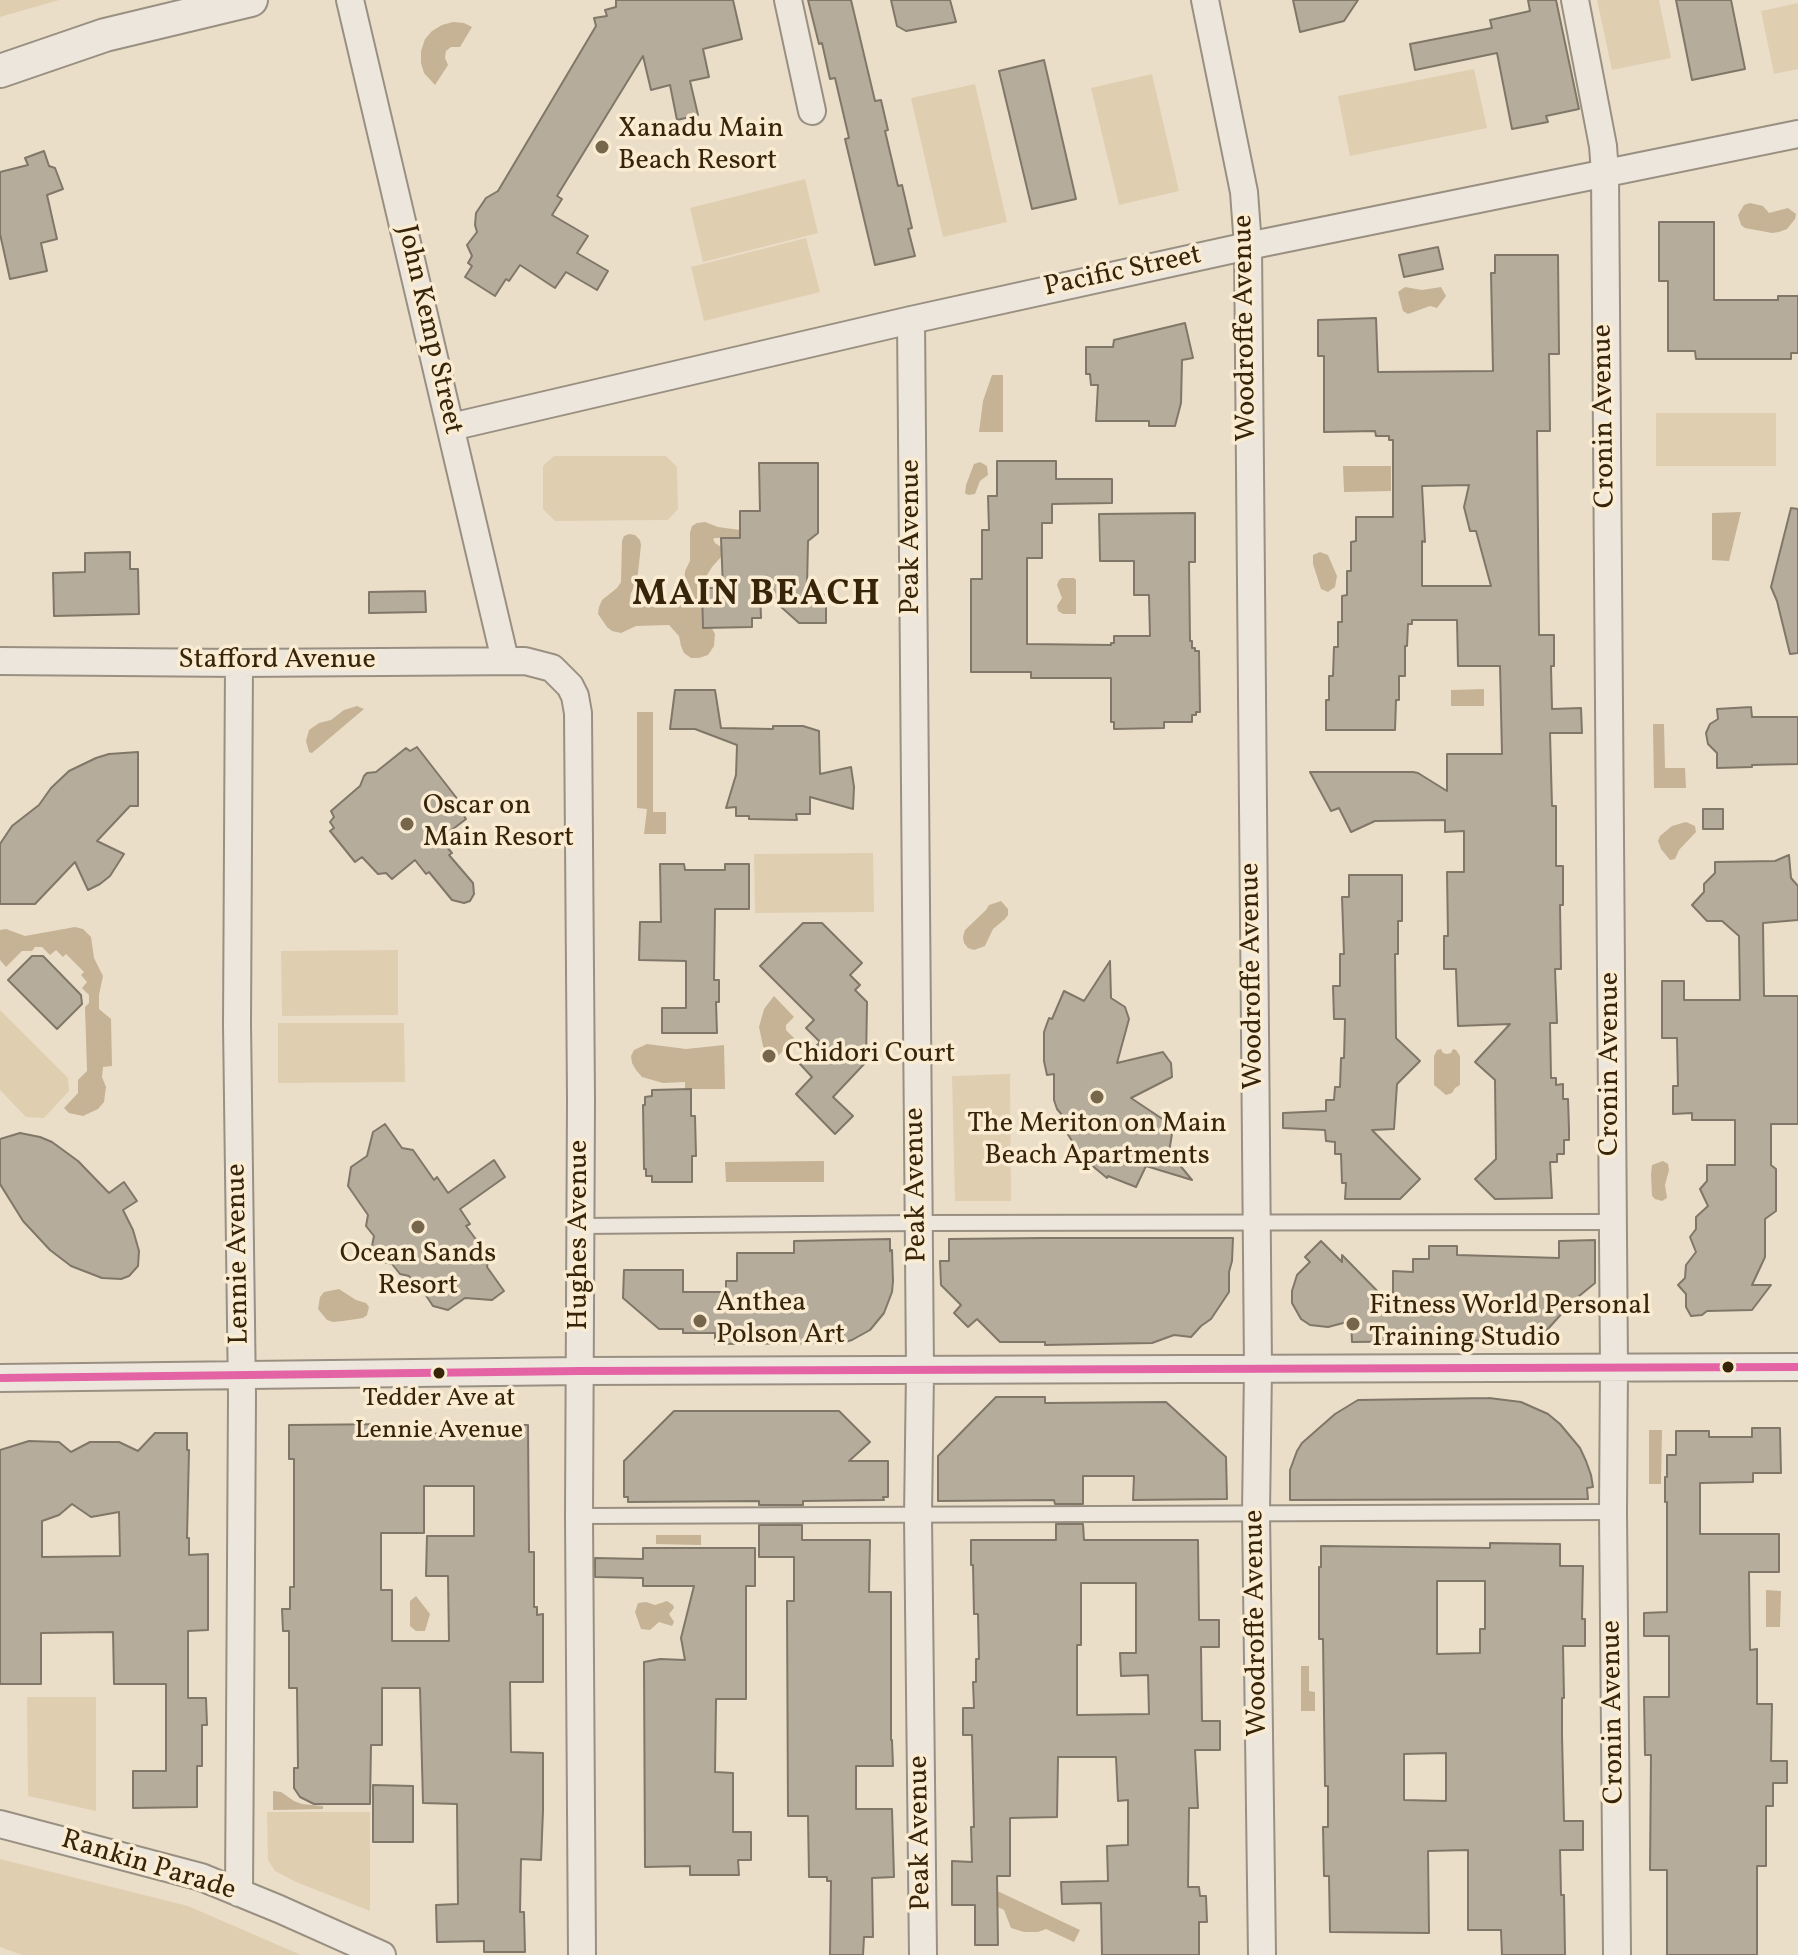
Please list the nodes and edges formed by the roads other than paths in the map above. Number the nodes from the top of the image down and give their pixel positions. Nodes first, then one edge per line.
1 (251, 0) edge
2 (350, 0) edge
3 (788, 0) edge
4 (1205, 0) edge
5 (1575, 0) edge
6 (0, 71) edge
7 (812, 111) dead end
8 (1798, 134) edge
9 (1605, 173) junction
10 (1248, 246) junction
11 (911, 320) junction
12 (451, 427) junction
13 (505, 660) junction
14 (0, 661) edge
15 (239, 663) junction
16 (552, 668) joint
17 (1613, 1222) junction
18 (918, 1223) junction
19 (1257, 1223) junction
20 (581, 1226) junction
21 (1614, 1367) junction
22 (1798, 1367) edge
23 (1258, 1368) junction
24 (580, 1371) junction
25 (920, 1371) junction
26 (241, 1375) junction
27 (0, 1378) edge
28 (1613, 1512) junction
29 (1256, 1513) junction
30 (579, 1516) junction
31 (918, 1516) junction
32 (0, 1824) edge
33 (239, 1893) junction
34 (382, 1955) edge
35 (582, 1955) edge
36 (923, 1955) edge
37 (1262, 1955) edge
38 (1617, 1955) edge

1 - 6 street
2 - 12 street, John Kemp Street
3 - 7 street
4 - 10 street, Woodroffe Avenue
5 - 9 street, Cronin Avenue
8 - 9 street, Pacific Street
9 - 10 street, Pacific Street
9 - 17 street, Cronin Avenue
10 - 11 street, Pacific Street
10 - 19 street, Woodroffe Avenue
11 - 12 street, Pacific Street
11 - 18 street, Peak Avenue
12 - 13 street, John Kemp Street
13 - 15 street, Stafford Avenue
13 - 16 street, Stafford Avenue
14 - 15 street, Stafford Avenue
15 - 26 street, Lennie Avenue
16 - 20 street, Hughes Avenue
17 - 19 lane
17 - 21 street, Cronin Avenue
18 - 19 lane
18 - 20 lane
18 - 25 street, Peak Avenue
19 - 23 street, Woodroffe Avenue
20 - 24 street, Hughes Avenue
21 - 22 street
21 - 23 street
21 - 28 street, Cronin Avenue
23 - 25 street
23 - 29 street, Woodroffe Avenue
24 - 25 street
24 - 26 street
24 - 30 street, Hughes Avenue
25 - 31 street, Peak Avenue
26 - 27 street
26 - 33 street, Lennie Avenue
28 - 29 lane
28 - 38 street, Cronin Avenue
29 - 31 lane
29 - 37 street, Woodroffe Avenue
30 - 31 lane
30 - 35 street, Hughes Avenue
31 - 36 street, Peak Avenue
32 - 33 street, Rankin Parade
33 - 34 street, Rankin Parade

